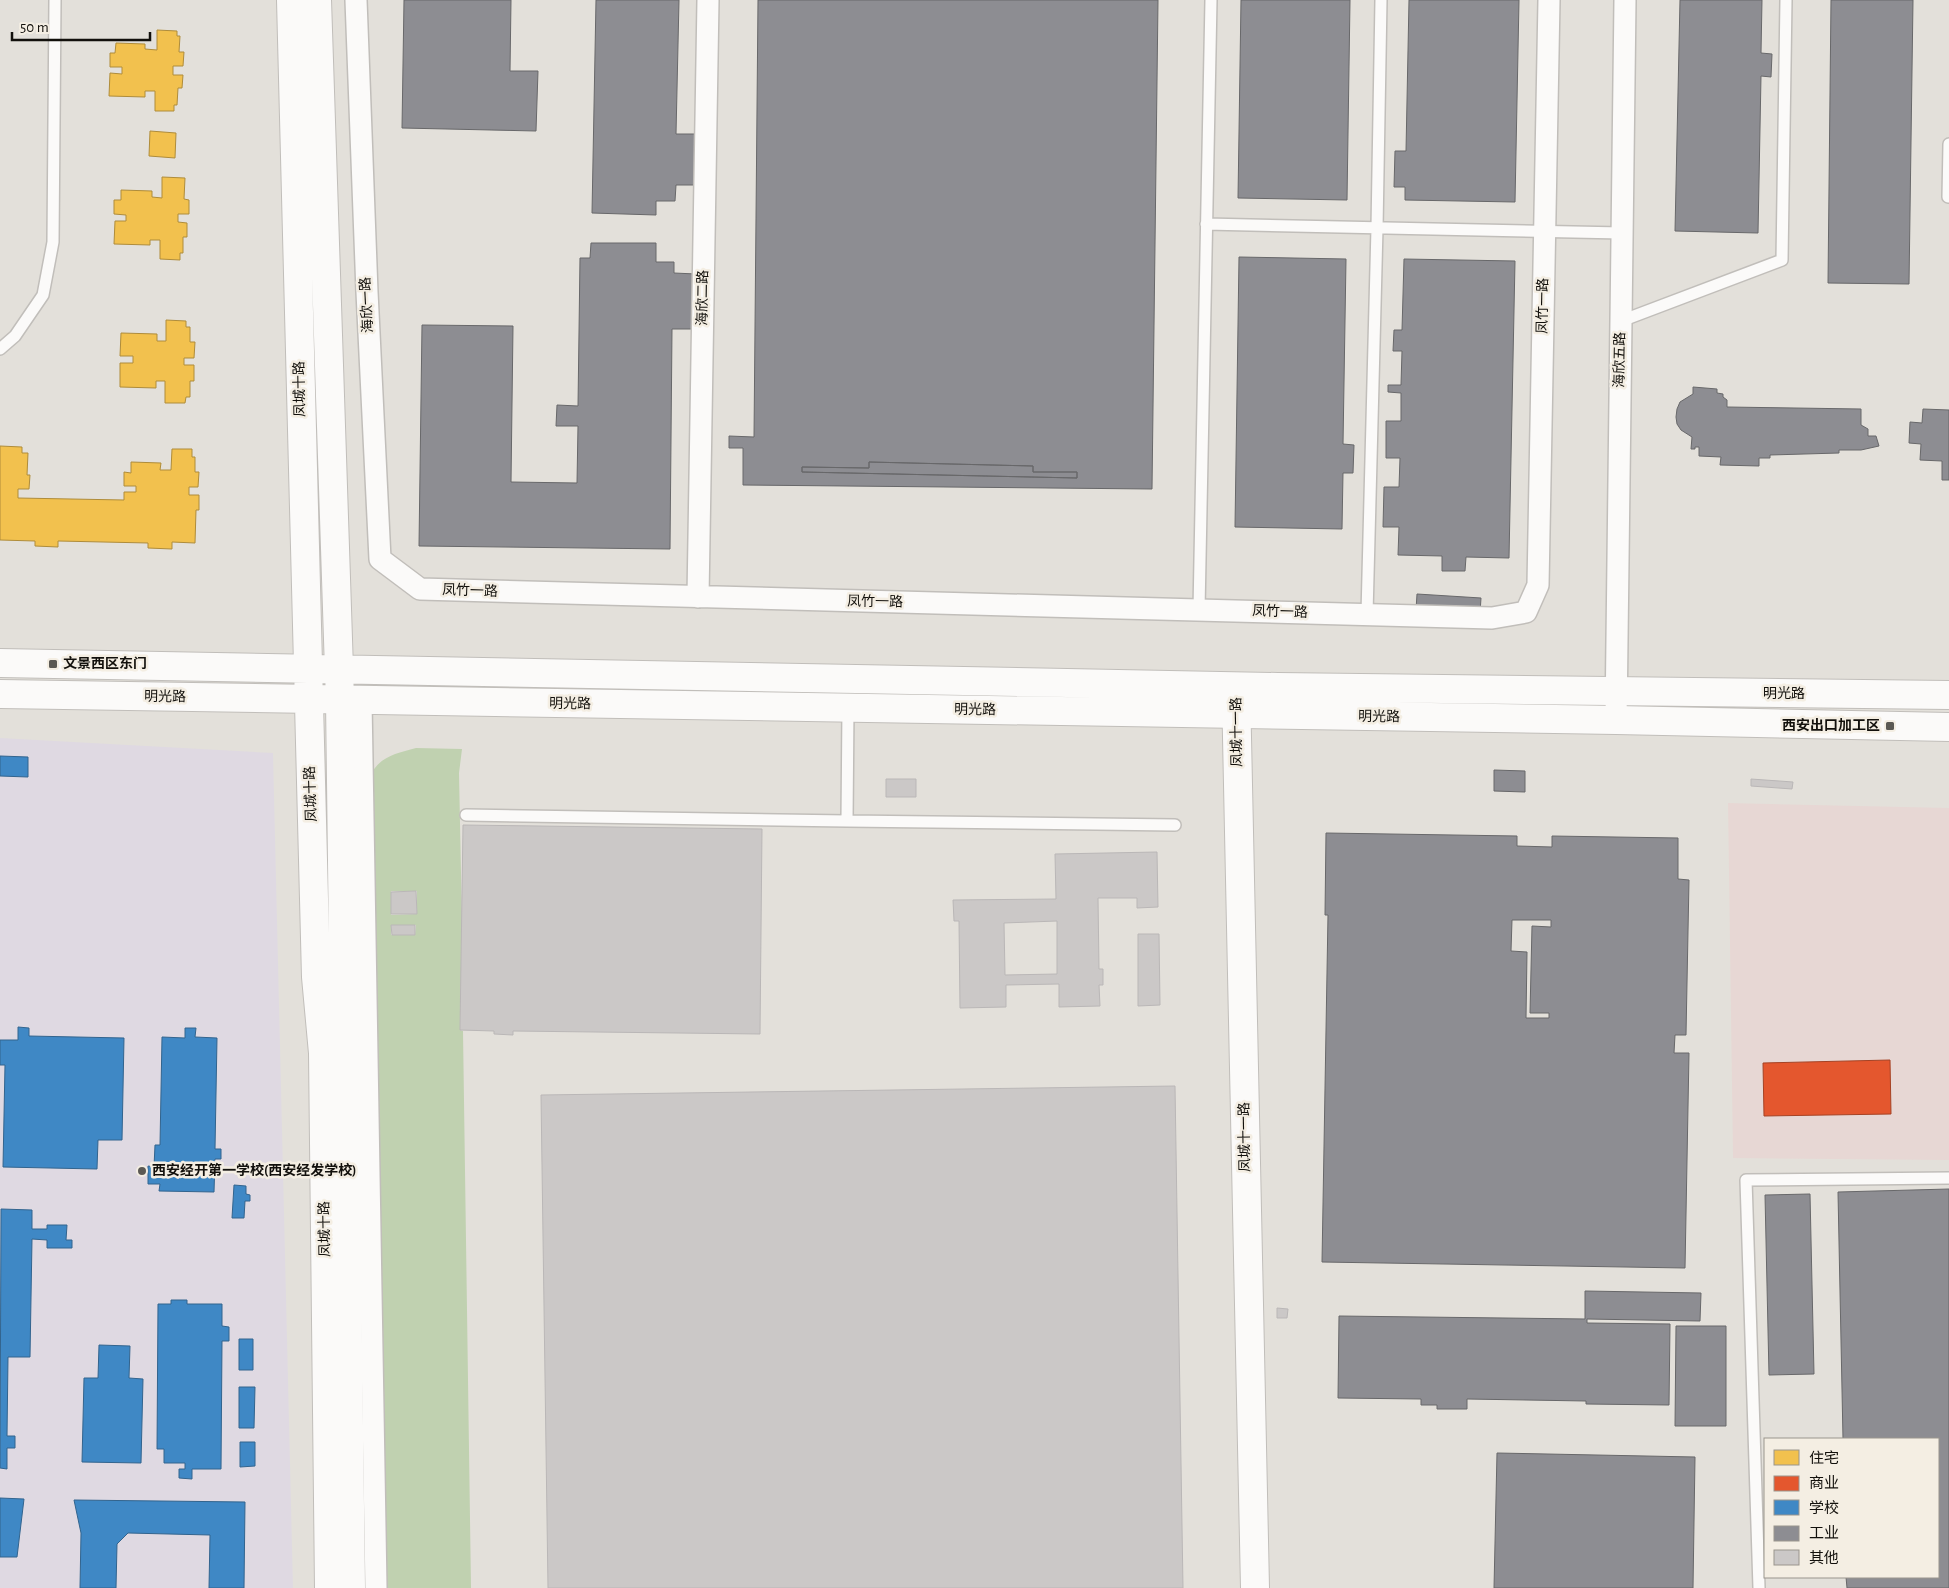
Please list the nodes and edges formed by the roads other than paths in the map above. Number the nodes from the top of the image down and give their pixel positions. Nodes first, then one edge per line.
1 (55, 0) edge
2 (291, 0) edge
3 (317, 0) edge
4 (356, 0) edge
5 (708, 0) edge
6 (1211, 0) edge
7 (1381, 0) edge
8 (1549, 0) edge
9 (1625, 0) edge
10 (1786, 0) edge
11 (1949, 144) edge
12 (1948, 197) edge
13 (1206, 224) junction
14 (1377, 228) junction
15 (1544, 231) junction
16 (1622, 233) junction
17 (1621, 321) junction
18 (0, 349) edge
19 (420, 589) joint
20 (698, 597) junction
21 (1198, 610) junction
22 (1367, 614) junction
23 (0, 663) edge
24 (307, 669) junction
25 (339, 670) junction
26 (1236, 687) junction
27 (1616, 692) junction
28 (0, 694) edge
29 (1949, 695) edge
30 (308, 699) junction
31 (350, 701) junction
32 (848, 708) junction
33 (1236, 714) junction
34 (1616, 720) junction
35 (1949, 728) edge
36 (466, 815) dead end
37 (847, 821) junction
38 (1175, 825) dead end
39 (1949, 1178) edge
40 (329, 1588) edge
41 (351, 1588) edge
42 (376, 1588) edge
43 (1255, 1588) edge
44 (1759, 1588) edge

1 - 18 lane
2 - 24 main road, 凤城十路
3 - 25 main road, 凤城十路
4 - 19 street, 海欣一路
5 - 20 street, 海欣二路
6 - 13 lane
7 - 14 lane
8 - 15 street, 凤竹一路
9 - 16 street, 海欣五路
10 - 17 lane
11 - 12 lane
13 - 14 lane
13 - 21 lane
14 - 15 lane
14 - 22 lane
15 - 16 lane
15 - 22 street, 凤竹一路
16 - 17 street, 海欣五路
17 - 27 street, 海欣五路
19 - 20 street, 凤竹一路
20 - 21 street, 凤竹一路
21 - 22 street, 凤竹一路
23 - 24 main road, 明光路
24 - 25 main road, 明光路
24 - 30 main road, 凤城十路
25 - 26 main road, 明光路
25 - 31 main road, 凤城十路
26 - 27 main road, 明光路
26 - 33 main road, 凤城十一路
27 - 29 main road, 明光路
27 - 34 street, 海欣五路
28 - 30 main road, 明光路
30 - 31 main road, 明光路
30 - 40 main road, 凤城十路
31 - 32 main road, 明光路
31 - 41 main road, 凤城十路
31 - 42 street
32 - 33 main road, 明光路
32 - 37 lane
33 - 34 main road, 明光路
33 - 43 main road, 凤城十一路
34 - 35 main road, 明光路
36 - 37 lane
37 - 38 lane
39 - 44 lane

